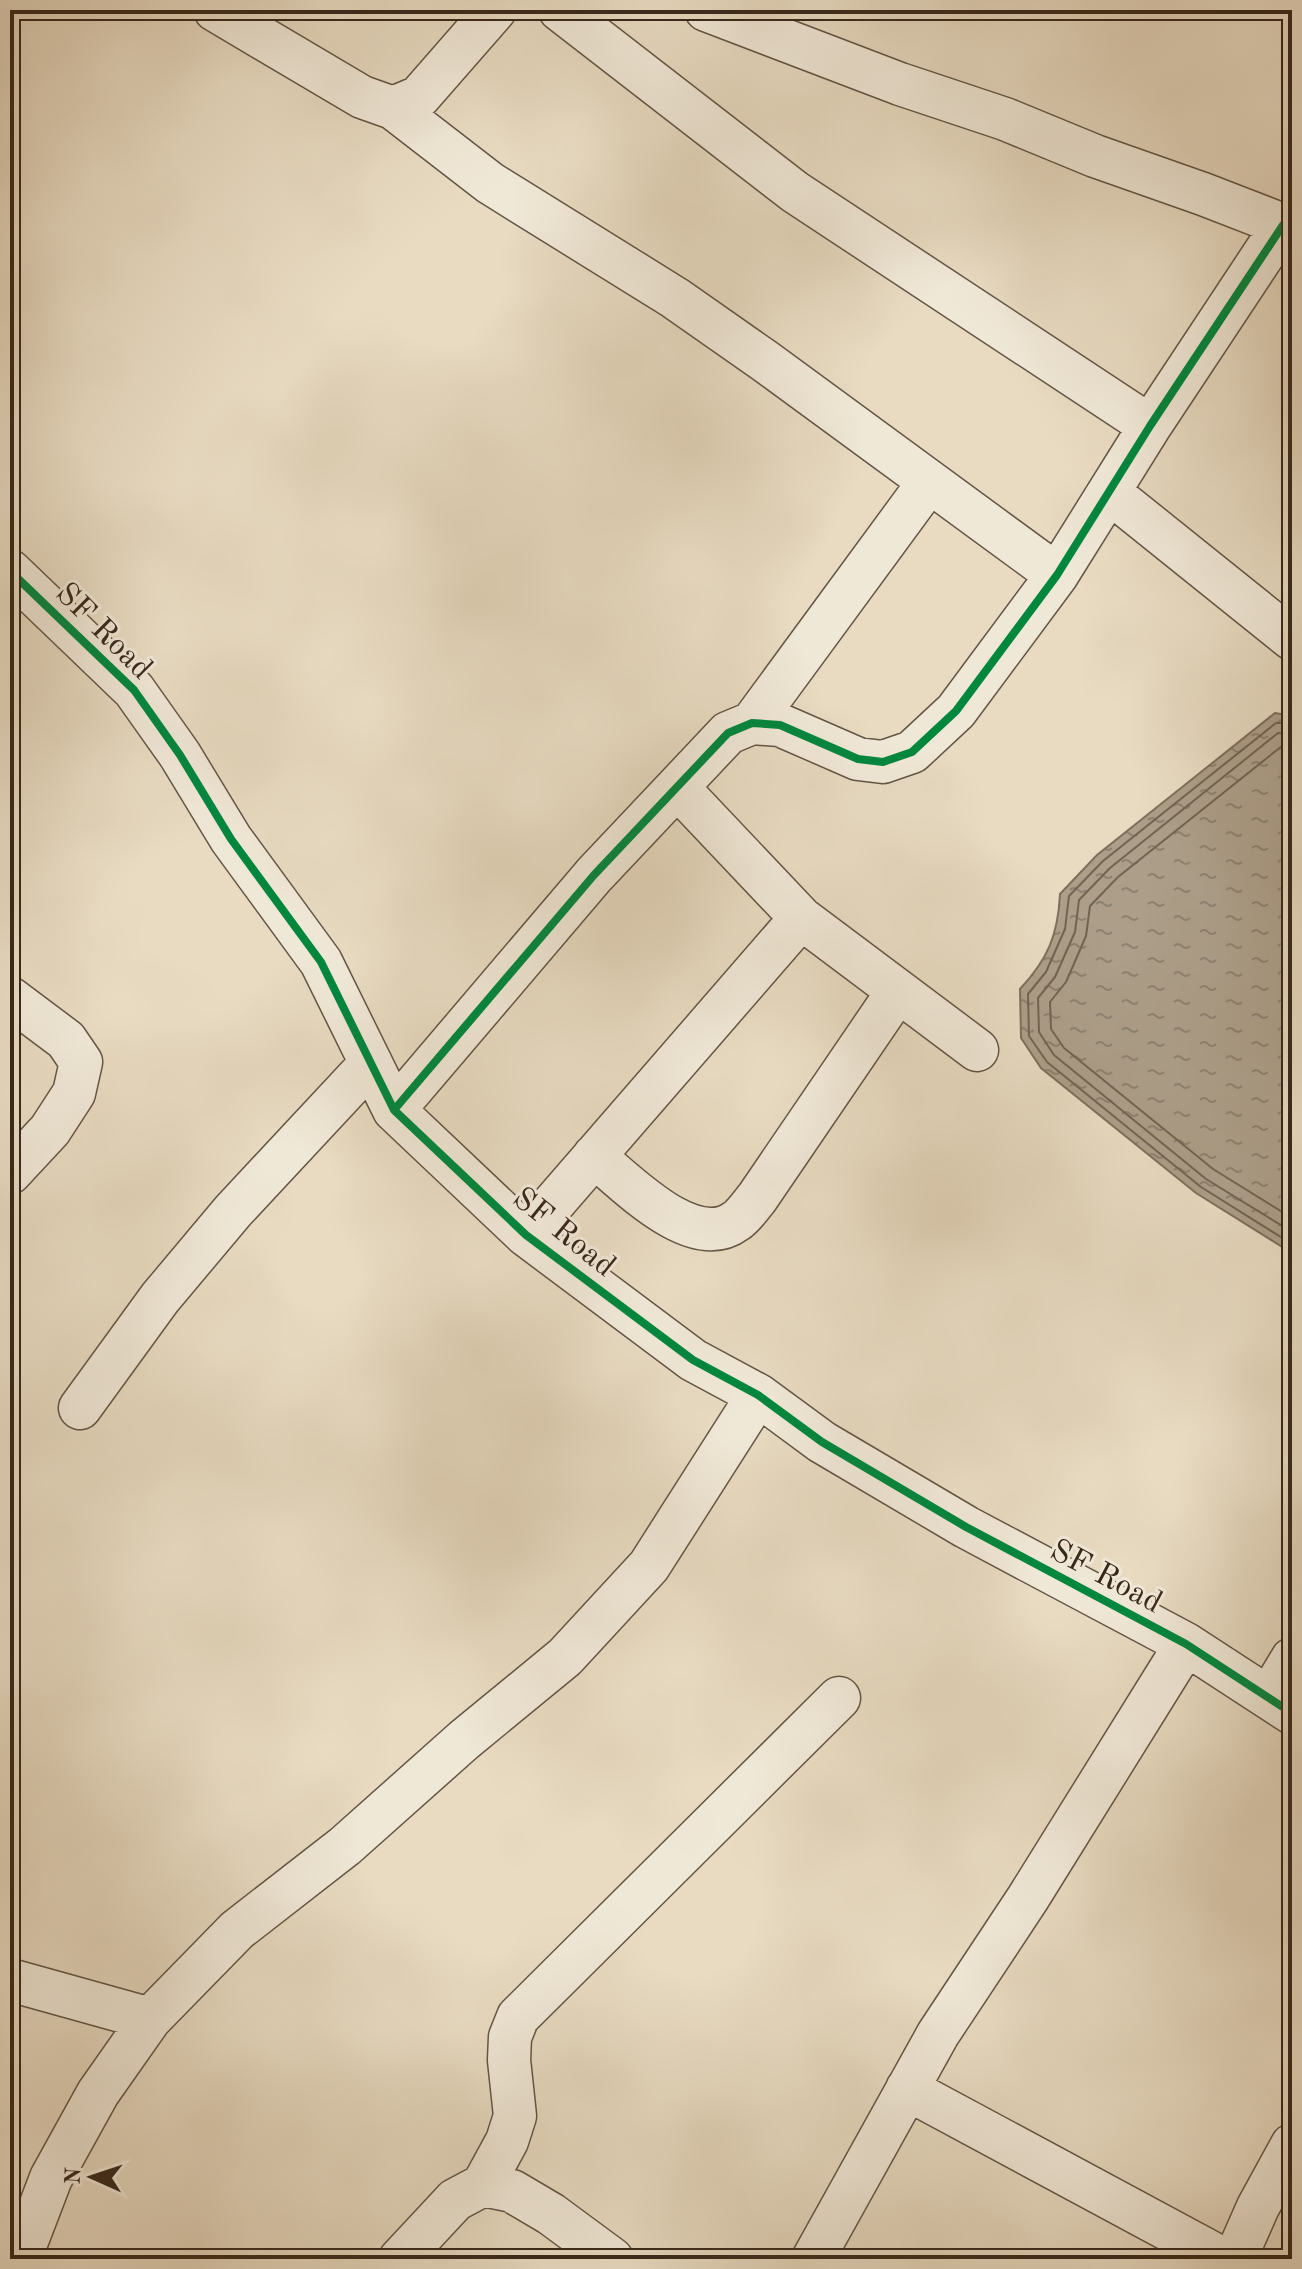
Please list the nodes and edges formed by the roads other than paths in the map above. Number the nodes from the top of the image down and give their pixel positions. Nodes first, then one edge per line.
1 (215, 10) edge
2 (495, 10) edge
3 (560, 10) edge
4 (706, 10) edge
5 (393, 108) junction
6 (1288, 229) edge
7 (1150, 426) junction
8 (929, 482) junction
9 (1109, 492) junction
10 (1057, 575) junction
11 (12, 577) edge
12 (1292, 639) edge
13 (752, 723) junction
14 (677, 787) junction
15 (801, 918) junction
16 (898, 991) junction
17 (10, 998) edge
18 (977, 1050) dead end
19 (371, 1063) junction
20 (394, 1110) junction
21 (594, 1156) junction
22 (10, 1173) edge
23 (526, 1235) junction
24 (758, 1395) junction
25 (80, 1408) dead end
26 (1186, 1644) junction
27 (1292, 1659) edge
28 (839, 1698) dead end
29 (1280, 1705) edge
30 (10, 1980) edge
31 (150, 2019) junction
32 (907, 2089) junction
33 (1292, 2145) edge
34 (483, 2185) junction
35 (20, 2259) edge
36 (400, 2259) edge
37 (612, 2259) edge
38 (813, 2259) edge
39 (1223, 2259) edge
40 (1235, 2259) edge

1 - 5 street
2 - 5 street
3 - 7 street
4 - 6 street
5 - 8 street
6 - 7 street
7 - 9 street
8 - 10 street
8 - 13 street
9 - 10 street
9 - 12 street
10 - 13 street
11 - 19 street, SF Road
13 - 14 street
14 - 15 street
14 - 20 street
15 - 16 street
15 - 21 street
16 - 18 street
16 - 21 street
17 - 22 street
19 - 20 street, SF Road
19 - 25 street
20 - 23 street, SF Road
21 - 23 street
23 - 24 street, SF Road
24 - 26 street, SF Road
24 - 31 street
26 - 29 street, SF Road
26 - 32 street
27 - 29 street
28 - 34 street
30 - 31 street
31 - 35 street
32 - 38 street
32 - 39 street
33 - 40 street
34 - 36 street
34 - 37 street

